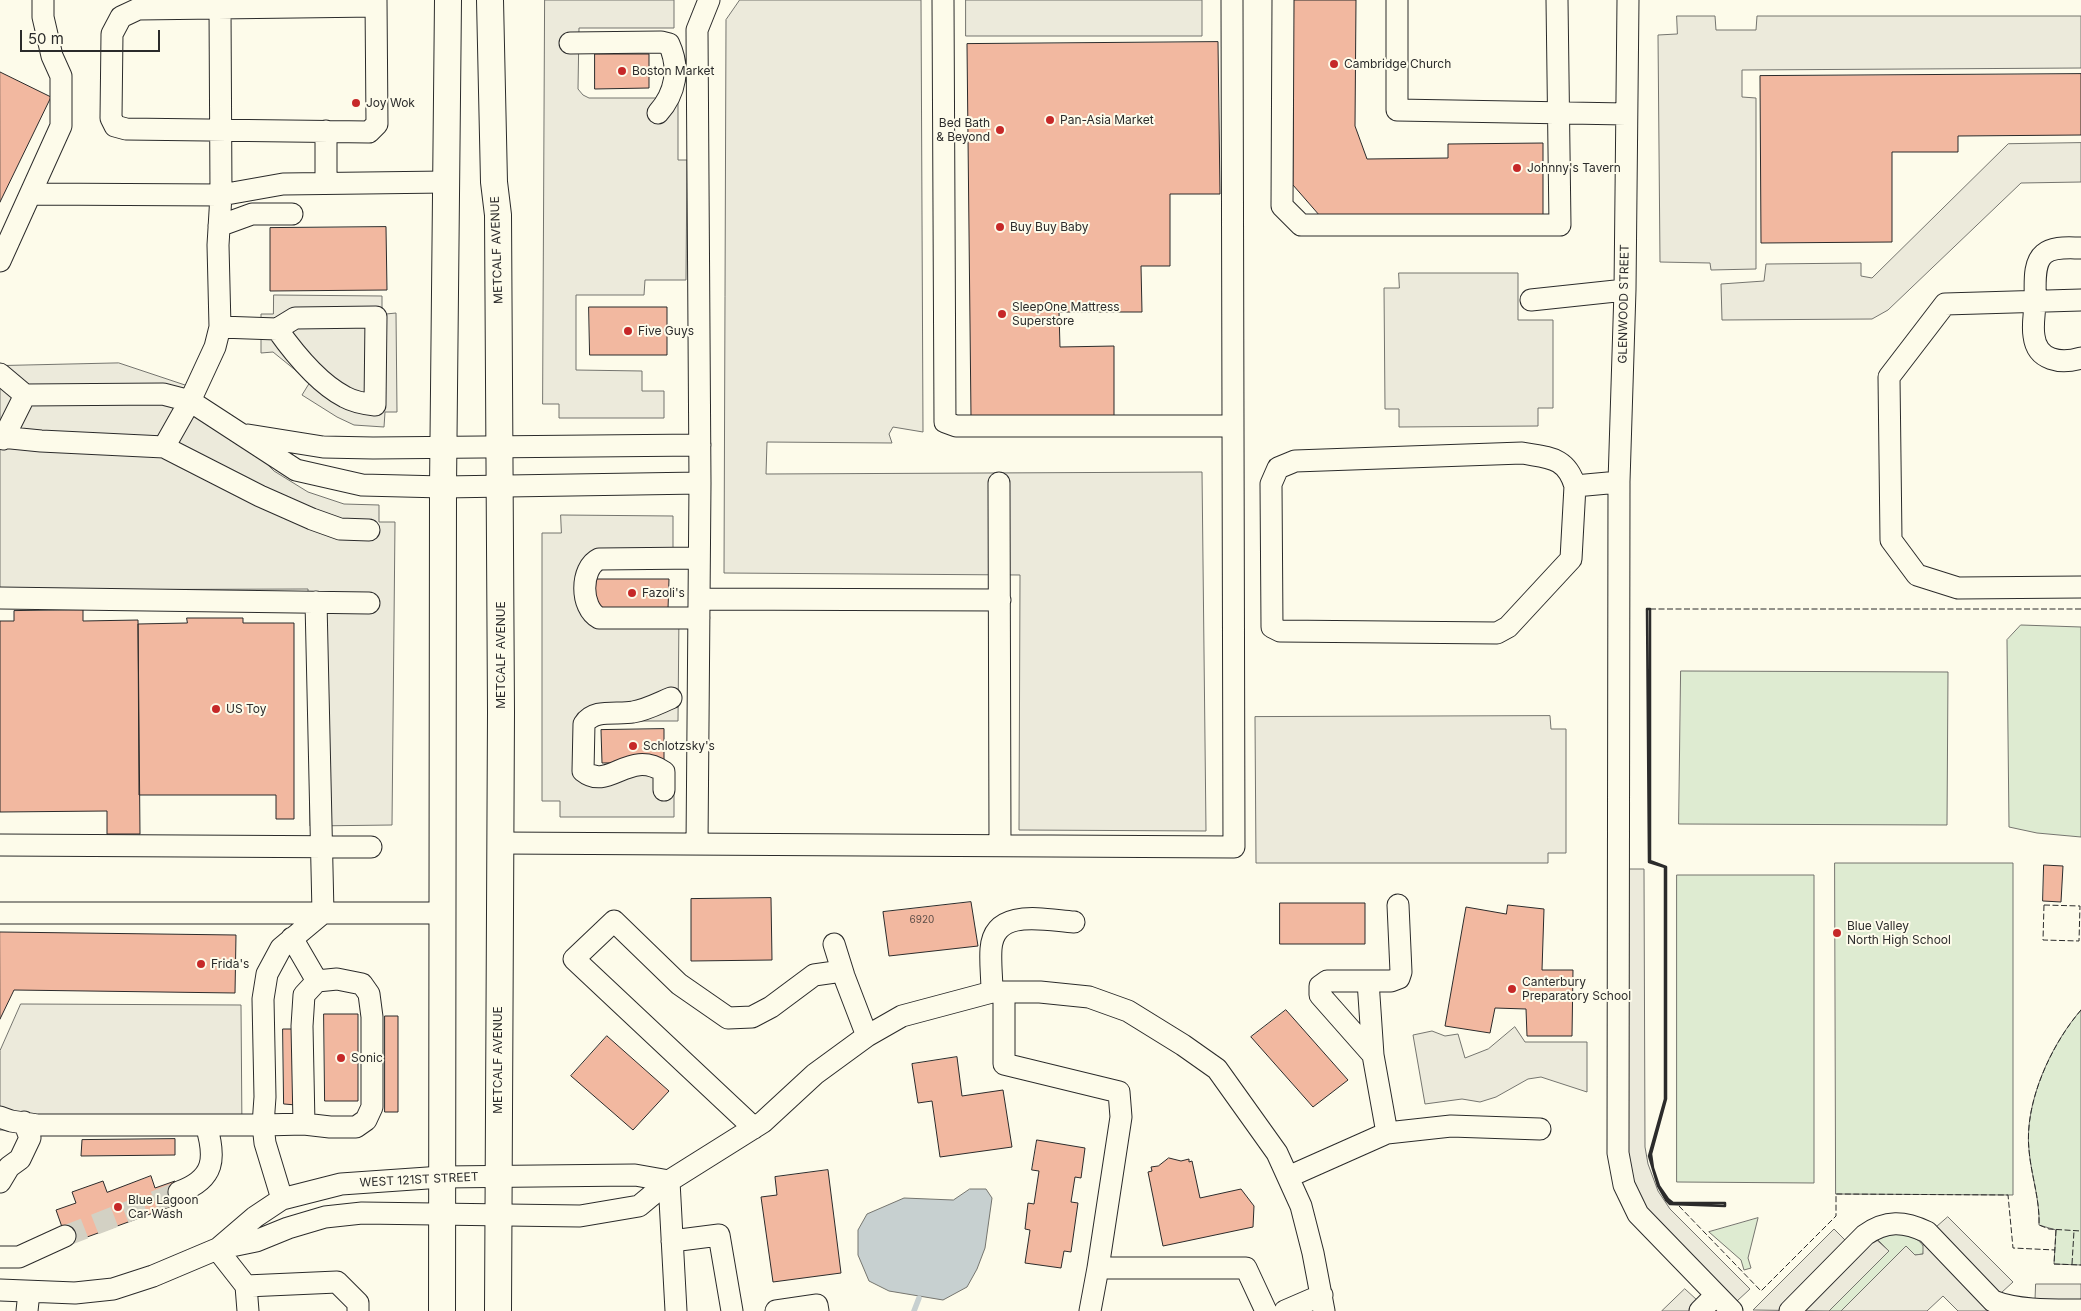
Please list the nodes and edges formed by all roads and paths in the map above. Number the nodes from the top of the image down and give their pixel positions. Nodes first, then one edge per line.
1 (43, 0) edge
2 (448, 0) edge
3 (490, 0) edge
4 (709, 0) edge
5 (943, 0) edge
6 (1232, 0) edge
7 (1283, 0) edge
8 (1397, 0) edge
9 (1557, 0) edge
10 (1628, 0) edge
11 (376, 3) edge
12 (220, 8) junction
13 (570, 42) dead end
14 (658, 113) dead end
15 (1560, 114) junction
16 (1626, 114) junction
17 (220, 129) junction
18 (326, 131) junction
19 (446, 182) junction
20 (326, 183) junction
21 (32, 194) junction
22 (221, 195) junction
23 (292, 214) dead end
24 (219, 226) junction
25 (2081, 248) edge
26 (0, 261) edge
27 (1625, 290) junction
28 (1531, 300) dead end
29 (2081, 300) edge
30 (2035, 302) junction
31 (220, 327) junction
32 (277, 329) junction
33 (2081, 358) edge
34 (0, 374) edge
35 (25, 395) junction
36 (190, 401) junction
37 (1233, 426) junction
38 (242, 434) junction
39 (1, 438) edge
40 (700, 445) junction
41 (164, 447) junction
42 (500, 447) junction
43 (444, 448) junction
44 (1619, 482) junction
45 (700, 483) junction
46 (999, 483) dead end
47 (500, 486) junction
48 (1575, 486) junction
49 (443, 487) junction
50 (369, 530) dead end
51 (699, 558) junction
52 (2081, 587) edge
53 (0, 598) edge
54 (1000, 600) junction
55 (316, 602) junction
56 (369, 603) dead end
57 (699, 609) junction
58 (671, 698) dead end
59 (664, 790) dead end
60 (499, 843) junction
61 (697, 844) junction
62 (0, 845) edge
63 (322, 846) junction
64 (1000, 846) junction
65 (371, 847) dead end
66 (1398, 905) dead end
67 (0, 913) edge
68 (323, 913) junction
69 (443, 913) junction
70 (1074, 922) dead end
71 (292, 938) junction
72 (834, 944) dead end
73 (842, 971) junction
74 (317, 981) junction
75 (1368, 981) junction
76 (998, 992) junction
77 (867, 1036) junction
78 (1373, 1055) junction
79 (0, 1117) edge
80 (24, 1122) junction
81 (304, 1124) junction
82 (206, 1125) junction
83 (262, 1125) junction
84 (754, 1128) junction
85 (1540, 1129) dead end
86 (1387, 1133) junction
87 (442, 1177) junction
88 (498, 1177) junction
89 (1288, 1177) junction
90 (669, 1181) junction
91 (0, 1182) edge
92 (179, 1192) tunnel mouth
93 (282, 1199) junction
94 (442, 1215) junction
95 (498, 1216) junction
96 (65, 1236) tunnel mouth
97 (672, 1240) junction
98 (218, 1249) junction
99 (0, 1257) edge
100 (1098, 1268) junction
101 (246, 1286) junction
102 (0, 1290) edge
103 (1716, 1295) junction
104 (28, 1301) edge
105 (1323, 1303) edge
106 (2081, 1310) edge
107 (248, 1311) edge
108 (358, 1311) edge
109 (442, 1311) edge
110 (498, 1311) edge
111 (676, 1311) edge
112 (732, 1311) edge
113 (776, 1311) edge
114 (818, 1311) edge
115 (1090, 1311) edge
116 (1266, 1311) edge
117 (1284, 1311) edge
118 (1700, 1311) edge
119 (1732, 1311) edge
120 (1790, 1311) edge
121 (2071, 1311) edge

1 - 21 street
2 - 19 main road
3 - 42 main road, METCALF AVENUE
4 - 40 street
5 - 37 street
6 - 37 street
7 - 15 street
8 - 15 street
9 - 15 street
10 - 16 street, GLENWOOD STREET
11 - 12 street
11 - 18 street
12 - 17 street
12 - 17 street
13 - 14 street
15 - 16 street
16 - 27 street, GLENWOOD STREET
17 - 18 street
17 - 22 street
18 - 20 street
19 - 20 street
19 - 43 main road
20 - 22 street
21 - 22 street
21 - 26 street
22 - 24 street
23 - 24 street
24 - 31 street
25 - 30 street
27 - 28 street
27 - 44 street, GLENWOOD STREET
29 - 30 street
30 - 33 street
30 - 52 street
31 - 32 street
31 - 36 street
32 - 32 street
34 - 35 street
35 - 36 street
35 - 39 street
36 - 38 street
36 - 41 street
37 - 64 street
38 - 43 street
38 - 49 street
39 - 41 street
40 - 42 street
40 - 45 street
41 - 50 street
42 - 43 street
42 - 47 main road, METCALF AVENUE
43 - 49 main road
44 - 48 street
44 - 103 street, GLENWOOD STREET
45 - 47 street
45 - 51 street
46 - 54 street
47 - 49 street
47 - 60 main road, METCALF AVENUE
48 - 48 street
49 - 69 main road
51 - 57 street
51 - 57 street
53 - 55 street
54 - 57 street
54 - 64 street
55 - 56 street
55 - 63 street
57 - 61 street
58 - 59 street
60 - 61 street
60 - 88 main road, METCALF AVENUE
61 - 64 street
62 - 63 street
63 - 65 street
63 - 68 street
66 - 75 street
67 - 68 street
68 - 69 street
68 - 71 street
69 - 87 main road
70 - 76 street
71 - 74 street
71 - 83 street
72 - 73 street
73 - 77 street
73 - 84 street
74 - 81 street
74 - 81 street
75 - 78 street
75 - 78 street
76 - 77 street, WEST 121ST STREET
76 - 89 street, WEST 121ST STREET
76 - 100 street
77 - 84 street, WEST 121ST STREET
78 - 86 street
79 - 80 street
80 - 82 street
80 - 91 street
81 - 83 street
82 - 83 street
82 - 92 street
83 - 93 street
84 - 90 street, WEST 121ST STREET
85 - 86 street
86 - 89 street
87 - 88 street, WEST 121ST STREET
87 - 93 street, WEST 121ST STREET
87 - 94 main road
88 - 90 street, WEST 121ST STREET
88 - 95 main road, METCALF AVENUE
89 - 105 street, WEST 121ST STREET
90 - 95 street, WEST 121ST STREET
90 - 97 street
93 - 98 street, WEST 121ST STREET
94 - 95 street, WEST 121ST STREET
94 - 98 street, WEST 121ST STREET
94 - 109 main road
95 - 110 main road, METCALF AVENUE
96 - 99 street
97 - 111 street
97 - 112 street
98 - 101 street
98 - 104 street, WEST 121ST STREET
100 - 115 street
100 - 116 street
101 - 107 street
101 - 108 street
102 - 104 street, WEST 121ST STREET
103 - 118 street
103 - 119 street, GLENWOOD STREET
105 - 117 street, WEST 121ST STREET
106 - 121 street
113 - 114 street
120 - 121 street

